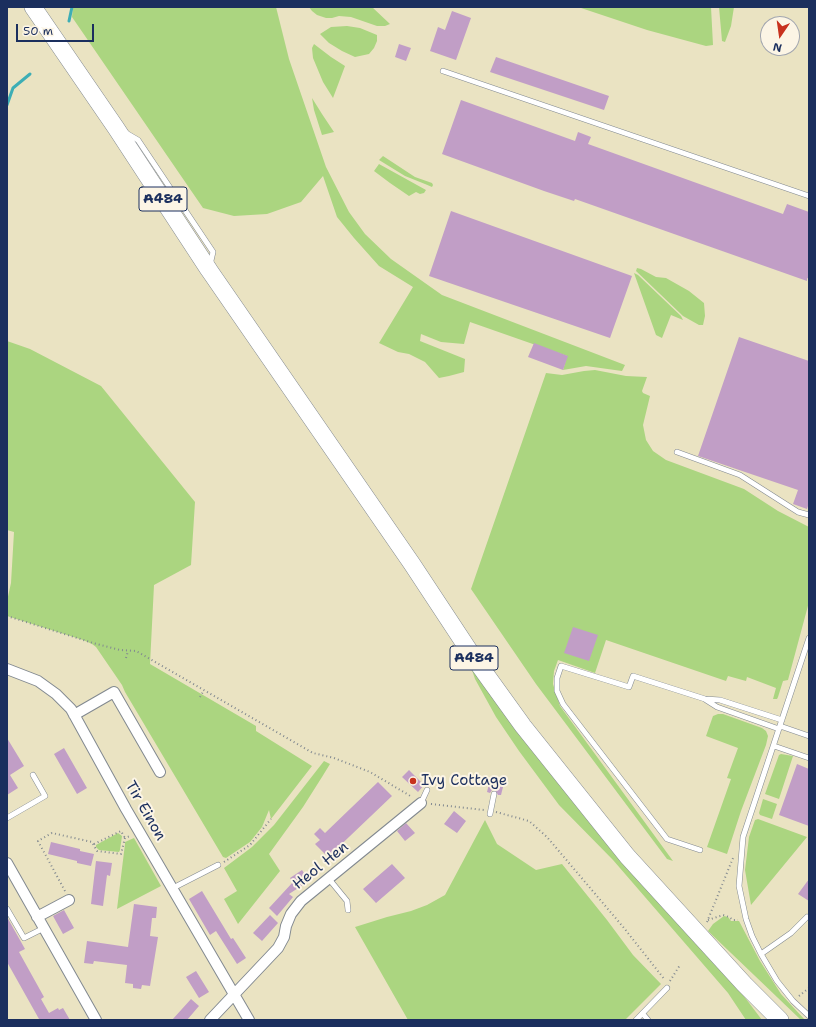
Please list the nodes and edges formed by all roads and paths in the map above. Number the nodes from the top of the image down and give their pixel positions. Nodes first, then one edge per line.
1 (33, 7) edge
2 (443, 71) dead end
3 (809, 196) edge
4 (677, 452) dead end
5 (809, 515) edge
6 (7, 616) edge
7 (809, 638) edge
8 (128, 651) junction
9 (126, 658) dead end
10 (7, 669) edge
11 (204, 690) junction
12 (200, 697) dead end
13 (705, 699) junction
14 (74, 715) junction
15 (782, 720) junction
16 (780, 727) junction
17 (809, 736) edge
18 (774, 746) junction
19 (809, 758) edge
20 (160, 772) dead end
21 (33, 775) dead end
22 (427, 790) dead end
23 (494, 794) dead end
24 (421, 803) junction
25 (490, 813) junction
26 (7, 818) edge
27 (271, 819) dead end
28 (127, 830) dead end
29 (743, 837) junction
30 (125, 838) junction
31 (94, 844) junction
32 (700, 850) dead end
33 (7, 863) edge
34 (218, 865) joint
35 (329, 878) junction
36 (173, 888) junction
37 (69, 900) joint
38 (7, 909) edge
39 (348, 910) dead end
40 (37, 917) junction
41 (807, 917) dead end
42 (746, 919) junction
43 (44, 928) junction
44 (761, 954) junction
45 (680, 965) dead end
46 (667, 986) junction
47 (809, 988) edge
48 (234, 994) junction
49 (793, 1001) junction
50 (643, 1014) junction
51 (809, 1016) edge
52 (778, 1019) edge
53 (96, 1020) edge
54 (210, 1020) edge
55 (249, 1020) edge
56 (636, 1020) edge
57 (648, 1020) edge

1 - 52 main road, A484
2 - 3 lane
4 - 5 lane
6 - 8 path
7 - 15 lane
8 - 9 path
8 - 11 path
10 - 14 street, Tir Einon
11 - 12 path
11 - 24 path
13 - 15 lane
13 - 16 lane
13 - 32 lane
14 - 20 street
14 - 36 street, Tir Einon
15 - 16 lane
16 - 17 lane
16 - 18 lane
18 - 19 lane
18 - 29 lane
21 - 26 lane
22 - 24 lane
23 - 25 lane
24 - 25 path
24 - 35 street, Heol Hen
25 - 46 path
27 - 34 path
28 - 30 path
29 - 42 lane
29 - 42 path
30 - 31 path
30 - 31 path
31 - 37 path
33 - 40 street
34 - 36 lane
35 - 39 lane
35 - 48 street, Heol Hen
36 - 48 street, Tir Einon
37 - 40 street
38 - 43 lane
40 - 43 street
41 - 44 lane
42 - 44 lane
43 - 53 street
44 - 49 lane
45 - 46 path
46 - 50 lane
47 - 49 path
48 - 54 street, Heol Hen
48 - 55 street, Tir Einon
49 - 51 lane
50 - 56 lane
50 - 57 lane

